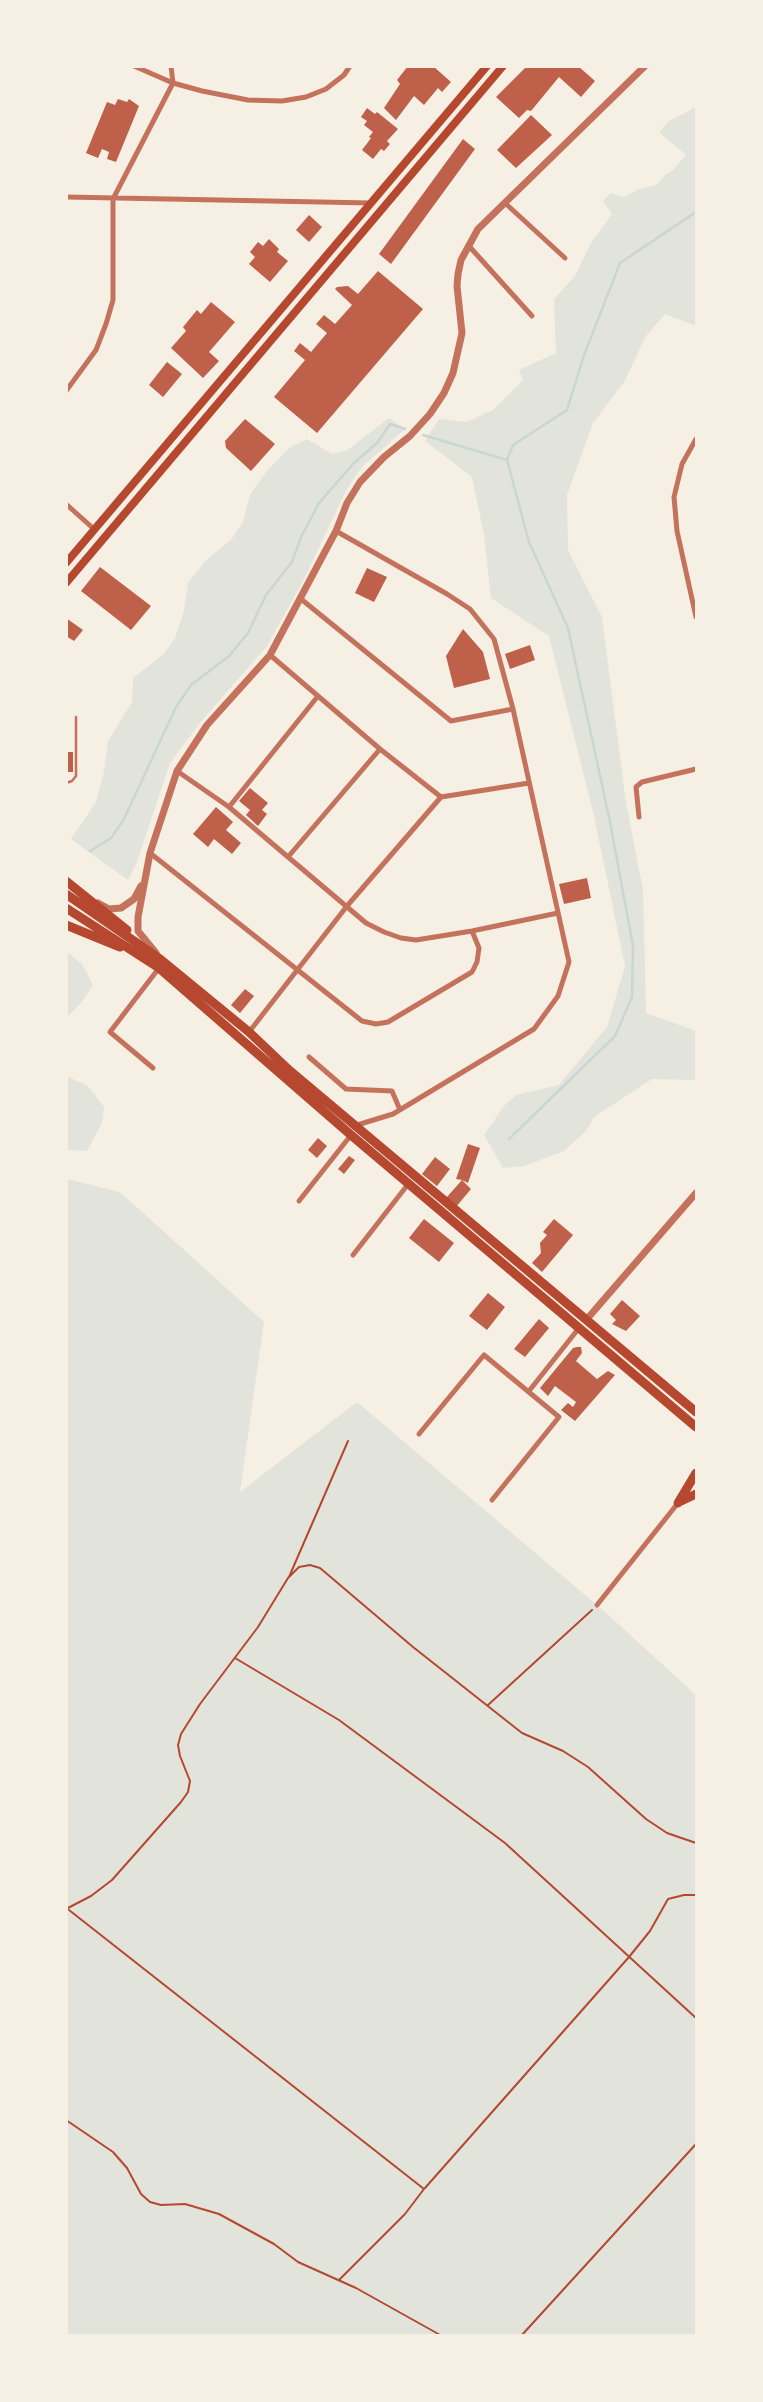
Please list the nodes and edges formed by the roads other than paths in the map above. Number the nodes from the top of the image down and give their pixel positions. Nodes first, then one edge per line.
1 (134, 66) edge
2 (171, 66) edge
3 (351, 66) edge
4 (486, 66) edge
5 (503, 66) edge
6 (645, 66) edge
7 (173, 83) junction
8 (66, 197) edge
9 (113, 199) junction
10 (372, 203) junction
11 (505, 203) junction
12 (468, 245) junction
13 (565, 258) dead end
14 (532, 316) dead end
15 (66, 391) edge
16 (696, 439) edge
17 (66, 505) edge
18 (95, 530) junction
19 (336, 531) junction
20 (66, 563) edge
21 (66, 583) edge
22 (301, 599) junction
23 (696, 617) edge
24 (270, 655) junction
25 (318, 696) junction
26 (513, 709) junction
27 (76, 717) dead end
28 (380, 749) junction
29 (696, 769) edge
30 (177, 771) junction
31 (66, 783) edge
32 (529, 783) junction
33 (441, 797) junction
34 (229, 807) junction
35 (639, 817) dead end
36 (150, 853) junction
37 (288, 857) junction
38 (145, 880) junction
39 (66, 881) edge
40 (66, 894) edge
41 (90, 900) junction
42 (347, 906) junction
43 (66, 908) edge
44 (558, 913) junction
45 (66, 925) edge
46 (472, 931) junction
47 (142, 956) junction
48 (160, 963) junction
49 (298, 970) junction
50 (249, 1032) junction
51 (309, 1057) dead end
52 (153, 1068) dead end
53 (400, 1110) junction
54 (357, 1125) junction
55 (352, 1135) junction
56 (409, 1184) junction
57 (696, 1192) edge
58 (299, 1201) dead end
59 (353, 1255) dead end
60 (587, 1319) junction
61 (579, 1328) junction
62 (529, 1391) junction
63 (696, 1411) edge
64 (696, 1427) edge
65 (419, 1434) dead end
66 (696, 1473) edge
67 (696, 1481) edge
68 (696, 1494) edge
69 (492, 1500) dead end
70 (678, 1503) junction
71 (597, 1605) road end

1 - 7 street
2 - 7 street
3 - 7 street
4 - 10 main road
5 - 21 main road
6 - 11 street
7 - 9 street
8 - 9 street
9 - 10 street
9 - 15 street
10 - 18 main road
11 - 12 street
11 - 13 street
12 - 14 street
12 - 19 street
16 - 23 street
17 - 18 street
18 - 20 main road
19 - 22 street
19 - 26 street
22 - 24 street
22 - 26 street
24 - 25 street
24 - 30 street
25 - 28 street
25 - 34 street
26 - 32 street
27 - 31 lane
28 - 33 street
28 - 37 street
29 - 35 street
30 - 34 street
30 - 36 street
32 - 33 street
32 - 44 street
33 - 42 street
34 - 37 street
36 - 38 street
36 - 49 street
37 - 42 street
38 - 41 street
38 - 48 street
39 - 41 main road
40 - 48 main road
41 - 48 main road
42 - 46 street
42 - 49 street
43 - 47 main road
44 - 46 street
44 - 53 street
45 - 47 main road
46 - 49 street
47 - 48 main road
48 - 50 main road
48 - 52 street
48 - 55 main road
49 - 50 street
50 - 54 main road
51 - 53 street
53 - 54 street
54 - 60 main road
55 - 56 main road
55 - 58 street
56 - 59 street
56 - 61 main road
57 - 60 street
60 - 63 main road
61 - 62 street
61 - 64 main road
62 - 65 street
62 - 69 street
66 - 70 main road
67 - 70 street
68 - 70 main road
70 - 71 street

